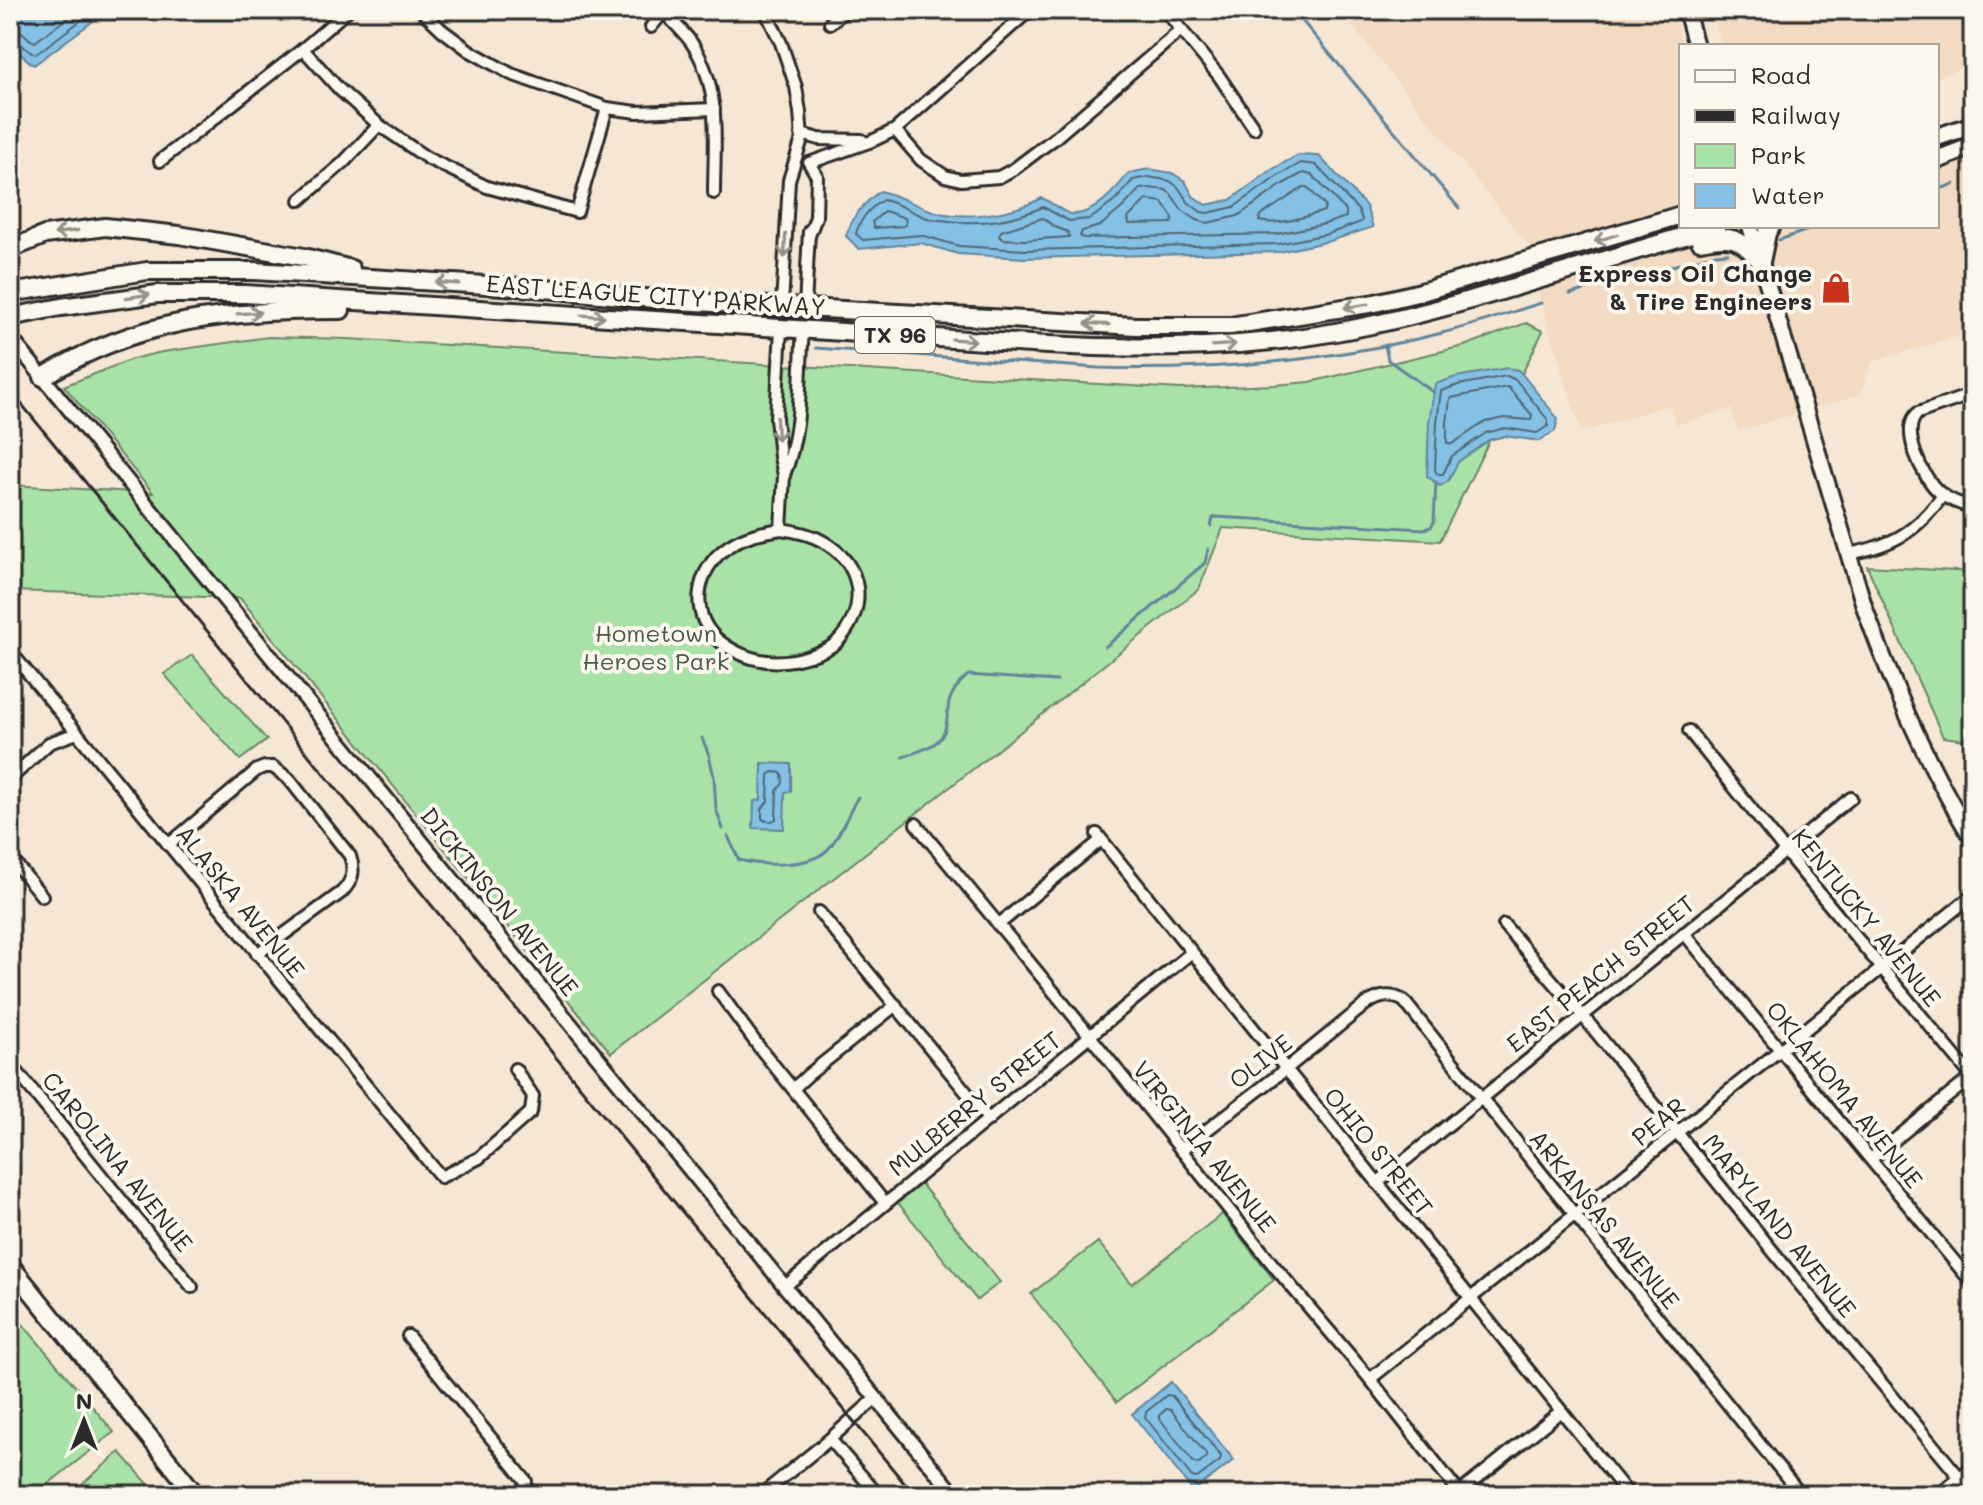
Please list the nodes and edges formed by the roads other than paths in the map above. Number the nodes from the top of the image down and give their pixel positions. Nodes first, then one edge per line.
1 (348, 10) edge
2 (421, 10) edge
3 (765, 10) edge
4 (846, 10) edge
5 (1010, 10) edge
6 (1030, 10) edge
7 (1165, 10) edge
8 (1686, 10) edge
9 (666, 11) edge
10 (1019, 19) junction
11 (830, 23) dead end
12 (651, 27) dead end
13 (1181, 30) junction
14 (1695, 44) edge
15 (303, 49) junction
16 (607, 108) junction
17 (714, 109) junction
18 (379, 125) junction
19 (1973, 125) edge
20 (1254, 128) dead end
21 (895, 130) junction
22 (1939, 136) edge
23 (801, 137) junction
24 (872, 141) junction
25 (1973, 146) edge
26 (1939, 159) edge
27 (160, 161) dead end
28 (809, 163) junction
29 (714, 193) dead end
30 (300, 200) dead end
31 (1679, 216) edge
32 (1710, 228) edge
33 (1751, 228) edge
34 (1770, 228) edge
35 (10, 249) edge
36 (1642, 249) junction
37 (1761, 262) junction
38 (391, 279) junction
39 (10, 293) edge
40 (782, 306) junction
41 (805, 308) junction
42 (548, 313) junction
43 (10, 317) edge
44 (781, 328) junction
45 (803, 329) junction
46 (10, 337) edge
47 (43, 377) junction
48 (777, 392) junction
49 (800, 393) junction
50 (1973, 394) edge
51 (784, 475) junction
52 (1943, 495) junction
53 (1973, 507) edge
54 (781, 529) junction
55 (1849, 554) junction
56 (10, 651) edge
57 (1689, 731) dead end
58 (77, 733) junction
59 (10, 779) edge
60 (1851, 798) dead end
61 (916, 824) dead end
62 (1973, 840) edge
63 (168, 845) junction
64 (1785, 851) junction
65 (10, 857) edge
66 (1973, 895) edge
67 (42, 896) dead end
68 (819, 912) dead end
69 (998, 925) junction
70 (1504, 925) dead end
71 (1684, 933) junction
72 (1192, 952) junction
73 (257, 954) junction
74 (1881, 968) junction
75 (718, 991) dead end
76 (1366, 1004) joint
77 (896, 1005) junction
78 (1583, 1016) junction
79 (1090, 1036) junction
80 (1781, 1050) junction
81 (10, 1063) edge
82 (515, 1069) dead end
83 (1286, 1069) junction
84 (1973, 1077) edge
85 (793, 1089) junction
86 (1480, 1097) junction
87 (989, 1120) junction
88 (1678, 1133) junction
89 (1181, 1150) junction
90 (1871, 1159) junction
91 (1377, 1183) junction
92 (885, 1203) junction
93 (1575, 1215) junction
94 (10, 1265) edge
95 (1973, 1284) edge
96 (192, 1287) dead end
97 (784, 1287) junction
98 (1470, 1298) junction
99 (408, 1336) dead end
100 (1370, 1379) junction
101 (875, 1399) junction
102 (1561, 1411) junction
103 (830, 1439) junction
104 (1967, 1474) edge
105 (525, 1492) edge
106 (1460, 1494) edge
107 (196, 1495) edge
108 (761, 1495) edge
109 (878, 1495) edge
110 (955, 1495) edge
111 (1629, 1495) edge
112 (1801, 1495) edge
113 (1942, 1495) edge

1 - 15 street
2 - 16 street
3 - 23 street
4 - 11 street
5 - 10 street
6 - 10 street
7 - 13 street
8 - 14 main road
9 - 12 street
9 - 17 street
10 - 21 street
13 - 20 street
13 - 21 street
15 - 18 street
15 - 27 street
16 - 17 street
16 - 18 street
17 - 29 street
18 - 30 street
19 - 22 main road
21 - 24 street
23 - 24 street
23 - 28 street
23 -> 40 street
24 - 28 street
25 - 26 main road
28 - 41 street
31 -> 41 main road, EAST LEAGUE CITY PARKWAY / TX 96
32 - 36 main road, EAST LEAGUE CITY PARKWAY / TX 96
33 - 37 main road
34 - 37 main road
38 -> 35 main road
36 - 37 main road
45 -> 36 main road, EAST LEAGUE CITY PARKWAY / TX 96
37 - 55 main road
38 - 39 main road, EAST LEAGUE CITY PARKWAY / TX 96
40 -> 38 main road, EAST LEAGUE CITY PARKWAY / TX 96
40 - 41 main road, EAST LEAGUE CITY PARKWAY / TX 96
40 - 44 main road
41 - 45 main road
43 -> 42 main road, EAST LEAGUE CITY PARKWAY / TX 96
42 -> 44 main road, EAST LEAGUE CITY PARKWAY / TX 96
47 -> 42 main road
44 - 45 main road, EAST LEAGUE CITY PARKWAY / TX 96
44 - 48 street
45 - 49 street
46 - 47 street, DICKINSON AVENUE
47 - 97 street, DICKINSON AVENUE
48 - 49 street
48 -> 51 street
49 - 51 street
50 - 52 street
51 - 54 street
52 - 53 street
52 - 55 street
54 - 54 street
55 - 62 main road
56 - 58 street, ALASKA AVENUE
57 - 64 street, KENTUCKY AVENUE
58 - 59 street
58 - 63 street, ALASKA AVENUE
60 - 64 street, EAST PEACH STREET
61 - 69 street, VIRGINIA AVENUE
63 - 73 street, ALASKA AVENUE
63 - 73 street
64 - 71 street, EAST PEACH STREET
64 - 74 street, KENTUCKY AVENUE
65 - 67 street
66 - 74 street, PEAR
68 - 77 street
69 - 72 street, OHIO STREET
69 - 79 street, VIRGINIA AVENUE
70 - 78 street, MARYLAND AVENUE
71 - 78 street, EAST PEACH STREET
71 - 80 street, OKLAHOMA AVENUE
72 - 79 street, MULBERRY STREET
72 - 83 street, OHIO STREET
73 - 82 street, ALASKA AVENUE
74 - 80 street, PEAR
74 - 84 street, KENTUCKY AVENUE
75 - 85 street
76 - 83 street, OLIVE
76 - 86 street, ARKANSAS AVENUE
77 - 85 street
77 - 87 street
78 - 86 street, EAST PEACH STREET
78 - 88 street, MARYLAND AVENUE
79 - 87 street, MULBERRY STREET
79 - 89 street, VIRGINIA AVENUE
80 - 88 street, PEAR
80 - 90 street, OKLAHOMA AVENUE
81 - 96 street, CAROLINA AVENUE
83 - 89 street, OLIVE
83 - 91 street, OHIO STREET
84 - 90 street
85 - 92 street
86 - 91 street, EAST PEACH STREET
86 - 93 street, ARKANSAS AVENUE
87 - 92 street, MULBERRY STREET
88 - 93 street, PEAR
88 - 104 street, MARYLAND AVENUE
89 - 100 street, VIRGINIA AVENUE
90 - 95 street, OKLAHOMA AVENUE
91 - 98 street, OHIO STREET
92 - 97 street, MULBERRY STREET
93 - 98 street, PEAR
93 - 112 street, ARKANSAS AVENUE
94 - 107 main road
97 - 101 street, DICKINSON AVENUE
98 - 100 street, PEAR
98 - 102 street, OHIO STREET
99 - 105 street
100 - 106 street, VIRGINIA AVENUE
101 - 103 street
101 - 110 street, DICKINSON AVENUE
102 - 106 street
102 - 111 street, OHIO STREET
103 - 108 street
103 - 109 street
104 - 113 main road

